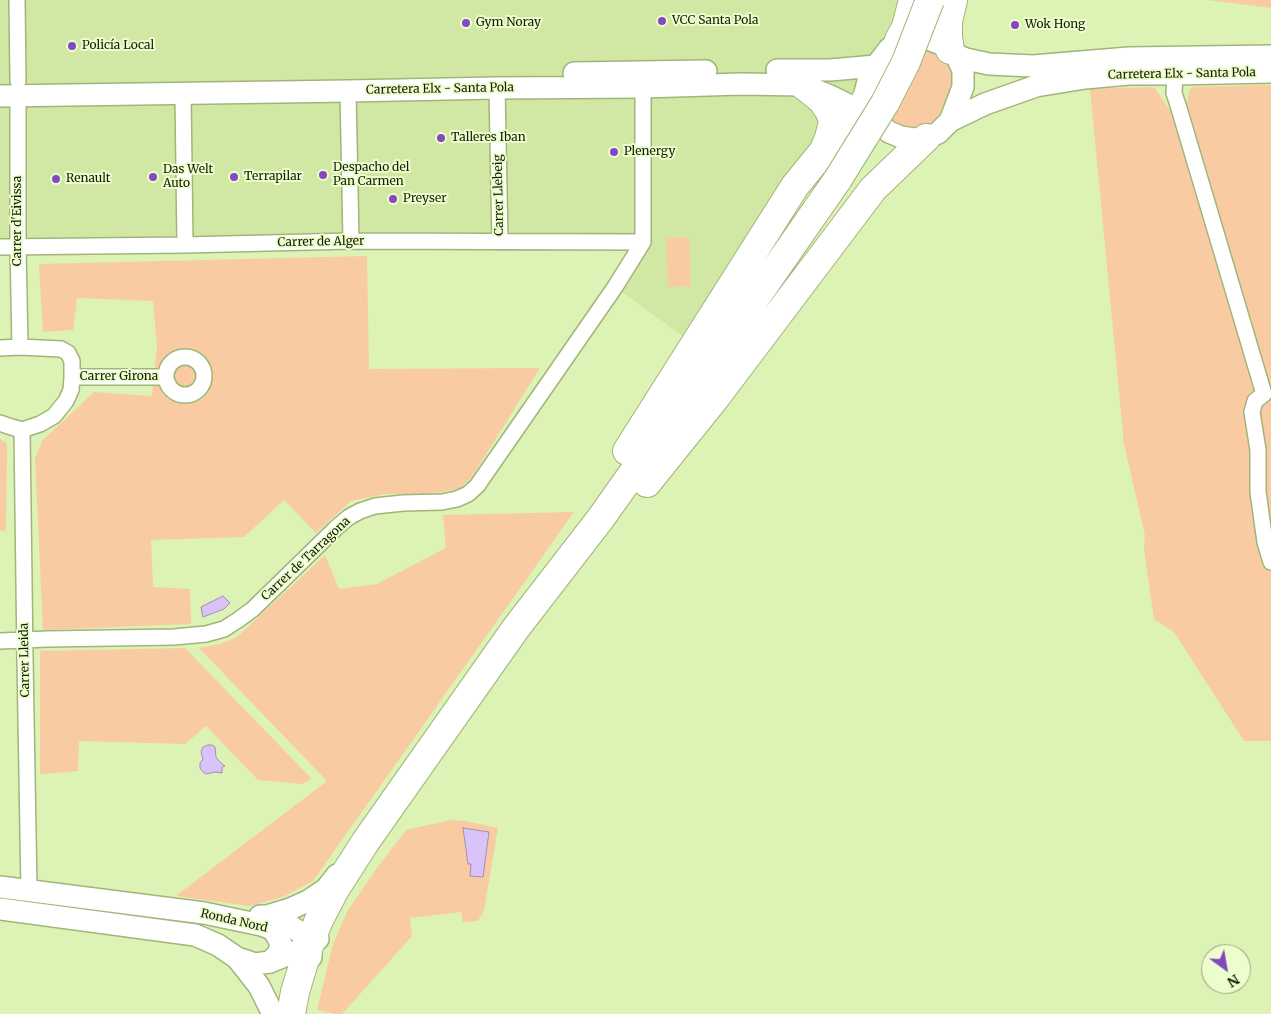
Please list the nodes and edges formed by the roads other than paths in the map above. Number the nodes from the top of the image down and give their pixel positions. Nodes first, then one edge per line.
1 (17, 0) edge
2 (913, 0) edge
3 (930, 0) edge
4 (954, 0) edge
5 (899, 40) junction
6 (953, 52) junction
7 (1271, 56) edge
8 (876, 66) junction
9 (1271, 72) edge
10 (1175, 74) junction
11 (803, 84) junction
12 (644, 87) junction
13 (9, 88) edge
14 (497, 88) junction
15 (348, 91) junction
16 (182, 93) junction
17 (866, 110) junction
18 (950, 121) junction
19 (926, 138) junction
20 (821, 154) junction
21 (351, 241) junction
22 (500, 242) junction
23 (612, 242) junction
24 (643, 242) junction
25 (185, 245) junction
26 (18, 246) junction
27 (0, 247) edge
28 (624, 273) junction
29 (20, 347) junction
30 (0, 348) edge
31 (72, 377) junction
32 (165, 377) dead end
33 (0, 423) edge
34 (22, 430) junction
35 (1271, 562) edge
36 (527, 623) junction
37 (25, 640) junction
38 (0, 641) edge
39 (366, 841) junction
40 (0, 887) edge
41 (29, 891) junction
42 (0, 909) edge
43 (267, 916) junction
44 (234, 920) junction
45 (331, 926) junction
46 (309, 946) junction
47 (237, 958) junction
48 (270, 962) junction
49 (308, 987) junction
50 (272, 1014) edge
51 (291, 1014) edge
52 (303, 1014) edge

1 - 13 street, Carrer d'Eivissa
2 - 5 highway
3 - 36 highway, bridge
4 - 6 highway
5 - 6 main road
5 - 8 main road
6 - 7 main road, Carretera Elx - Santa Pola
6 - 18 main road
8 - 13 main road, Carretera Elx - Santa Pola
8 - 17 main road
9 - 10 main road, Carretera Elx - Santa Pola
10 - 18 main road, Carretera Elx - Santa Pola
10 - 35 street
11 - 12 main road, Carretera Elx - Santa Pola
11 - 17 main road, Carretera Elx - Santa Pola
11 - 20 highway
12 - 14 main road, Carretera Elx - Santa Pola
12 - 24 street
13 - 16 main road, Carretera Elx - Santa Pola
13 - 26 street, Carrer d'Eivissa
14 - 15 main road, Carretera Elx - Santa Pola
14 - 22 street, Carrer Llebeig
15 - 16 main road, Carretera Elx - Santa Pola
15 - 21 street
16 - 25 street
17 - 19 main road
17 - 20 highway
18 - 19 main road
19 - 36 highway
20 - 36 highway
21 - 22 street, Carrer de Alger
21 - 25 street, Carrer de Alger
22 - 23 street, Carrer de Alger
23 - 24 street, Carrer de Alger
23 - 28 street
24 - 28 street, Carrer de Tarragona
25 - 26 street, Carrer de Alger
26 - 27 street, Carrer de Alger
26 - 29 street, Carrer d'Eivissa
28 - 37 street, Carrer de Tarragona
29 - 30 street
29 - 31 street
31 - 32 street, Carrer Girona
31 - 34 street
33 - 34 street
34 - 37 street, Carrer Lleida
36 - 39 highway
36 - 45 highway
37 - 38 street, Carrer de Tarragona
37 - 41 street, Carrer Lleida
39 - 43 main road
39 - 46 highway
40 - 41 main road, Ronda Nord
41 - 44 main road, Ronda Nord
42 - 47 main road, Ronda Nord
43 - 44 main road
43 - 46 main road
44 - 48 main road, Ronda Nord
45 - 46 main road
45 - 49 highway
46 - 48 main road
46 - 49 main road
46 - 51 highway
47 - 48 main road, Ronda Nord
47 - 50 main road
49 - 52 highway

